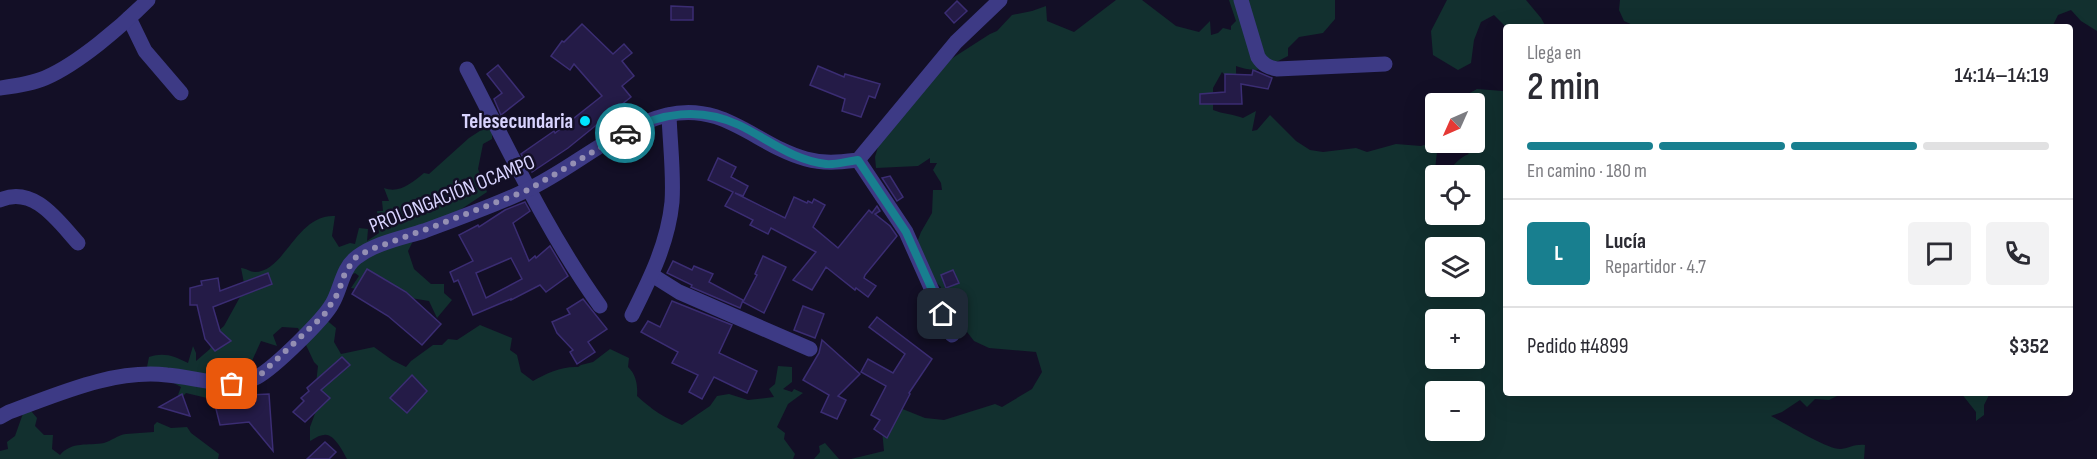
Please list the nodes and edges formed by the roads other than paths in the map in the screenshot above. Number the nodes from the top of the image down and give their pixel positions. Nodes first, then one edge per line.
1 (148, 0) edge
2 (1000, 0) edge
3 (1241, 0) edge
4 (129, 18) junction
5 (1385, 64) dead end
6 (467, 69) dead end
7 (0, 88) edge
8 (181, 93) dead end
9 (669, 115) junction
10 (858, 160) junction
11 (528, 190) junction
12 (0, 200) edge
13 (78, 243) dead end
14 (652, 276) junction
15 (600, 306) dead end
16 (632, 315) dead end
17 (952, 335) dead end
18 (810, 349) dead end
19 (0, 417) edge

1 - 4 street
2 - 10 street
3 - 5 street
4 - 7 street
4 - 8 street
6 - 11 street
9 - 10 street, PROLONGACIÓN OCAMPO
9 - 11 street, PROLONGACIÓN OCAMPO
9 - 14 street
10 - 17 street
11 - 15 street
11 - 19 street, PROLONGACIÓN OCAMPO
12 - 13 street
14 - 16 street
14 - 18 street

